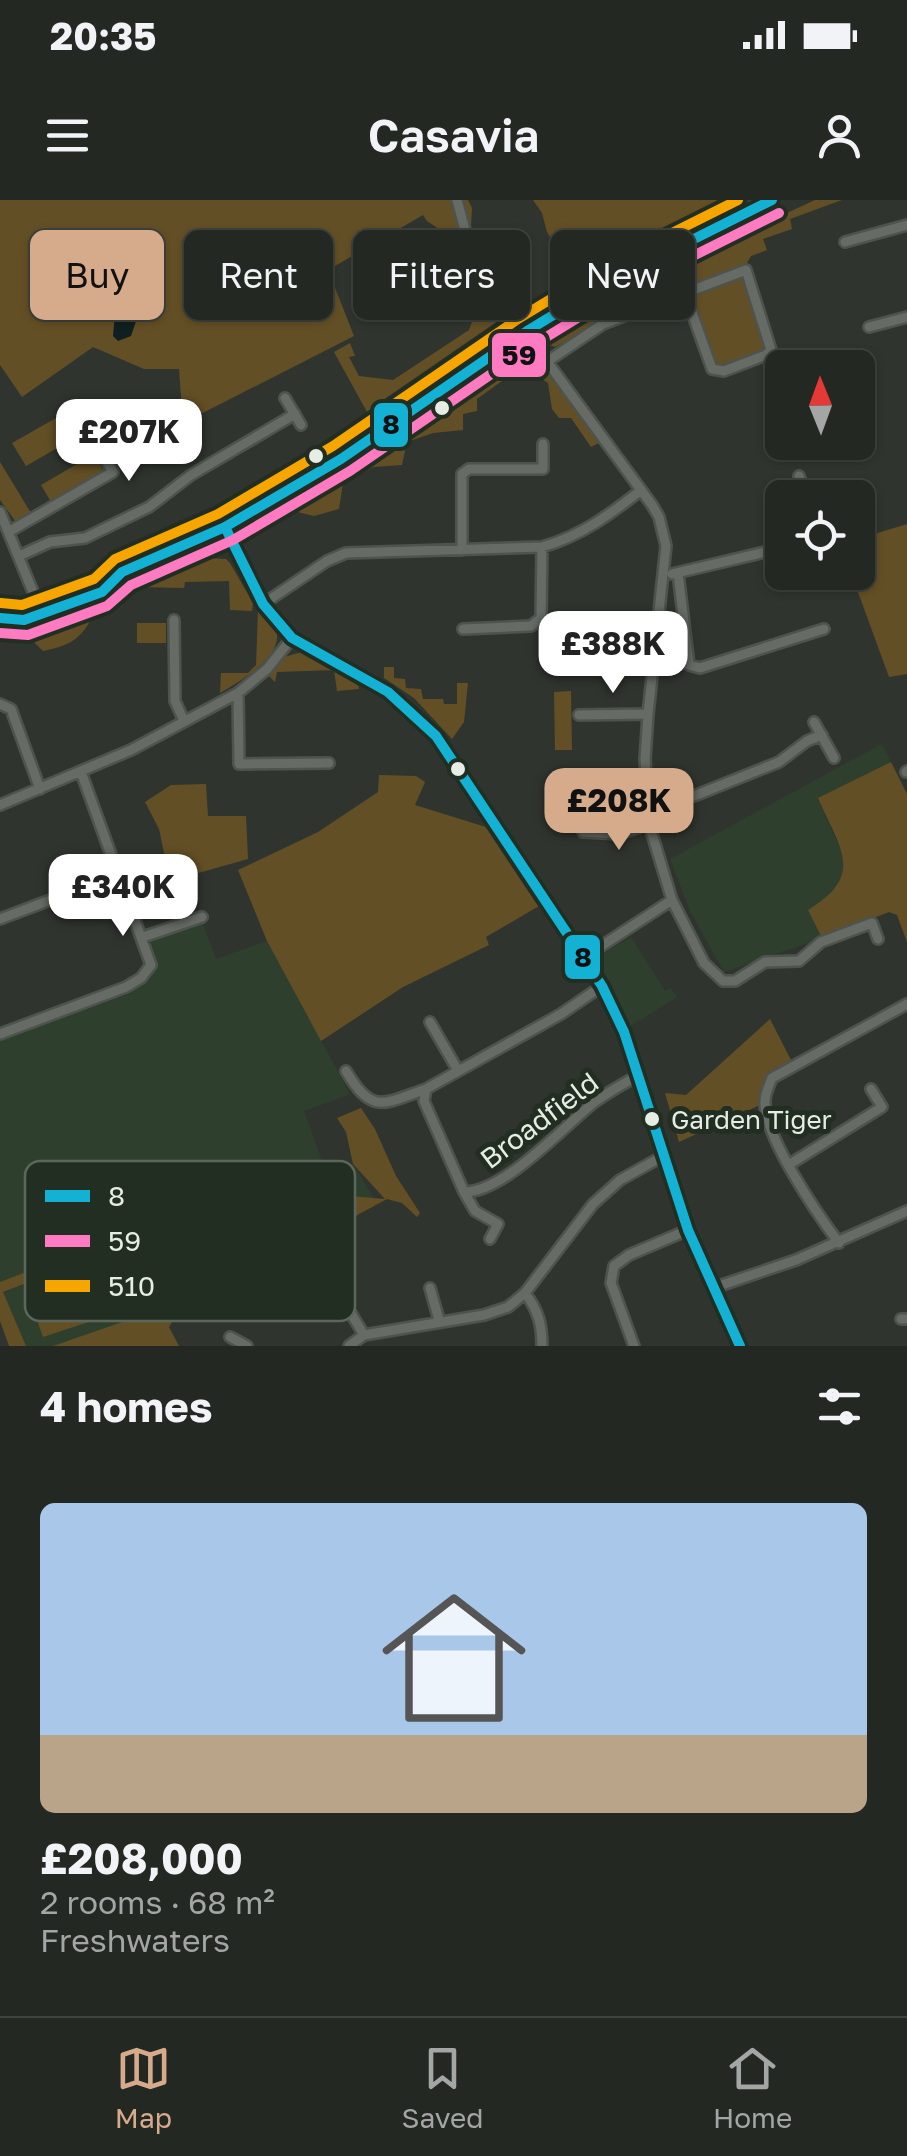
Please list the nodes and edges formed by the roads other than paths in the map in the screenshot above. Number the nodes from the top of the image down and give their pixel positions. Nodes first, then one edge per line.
1 (457, 200) edge
2 (772, 200) edge
3 (907, 225) edge
4 (465, 230) edge
5 (845, 242) dead end
6 (685, 294) joint
7 (907, 316) edge
8 (519, 320) edge
9 (613, 320) edge
10 (869, 327) dead end
11 (528, 331) junction
12 (548, 361) junction
13 (285, 398) dead end
14 (295, 414) junction
15 (302, 425) dead end
16 (68, 435) dead end
17 (543, 444) dead end
18 (799, 476) dead end
19 (800, 480) edge
20 (640, 491) junction
21 (0, 512) edge
22 (225, 528) junction
23 (10, 531) junction
24 (542, 548) junction
25 (462, 550) junction
26 (765, 552) edge
27 (19, 556) junction
28 (678, 573) junction
29 (665, 576) junction
30 (38, 604) junction
31 (263, 604) junction
32 (0, 618) edge
33 (174, 620) dead end
34 (463, 629) dead end
35 (824, 629) dead end
36 (292, 638) junction
37 (238, 692) junction
38 (0, 704) edge
39 (648, 714) junction
40 (578, 715) dead end
41 (184, 721) junction
42 (814, 722) dead end
43 (822, 735) junction
44 (834, 758) dead end
45 (329, 763) dead end
46 (81, 772) junction
47 (40, 789) junction
48 (647, 802) junction
49 (0, 804) edge
50 (650, 824) junction
51 (583, 832) dead end
52 (118, 874) junction
53 (672, 900) junction
54 (202, 918) dead end
55 (0, 919) edge
56 (143, 937) junction
57 (878, 940) dead end
58 (583, 958) junction
59 (602, 986) junction
60 (907, 1004) edge
61 (430, 1022) dead end
62 (0, 1034) edge
63 (457, 1070) junction
64 (346, 1071) dead end
65 (639, 1075) junction
66 (426, 1088) junction
67 (871, 1089) dead end
68 (665, 1155) junction
69 (790, 1164) junction
70 (464, 1192) junction
71 (907, 1211) edge
72 (688, 1230) junction
73 (490, 1239) dead end
74 (839, 1244) junction
75 (430, 1288) dead end
76 (714, 1288) junction
77 (525, 1293) junction
78 (355, 1320) edge
79 (439, 1320) junction
80 (364, 1335) junction
81 (230, 1337) dead end
82 (246, 1346) edge
83 (349, 1346) edge
84 (542, 1346) edge
85 (634, 1346) edge
86 (740, 1346) edge

1 - 4 street
2 - 11 street
3 - 5 street
6 - 6 street
7 - 10 street
8 - 11 street
9 - 12 street
11 - 12 street
11 - 22 street
12 - 20 street
13 - 14 street
14 - 15 street
14 - 27 street
16 - 23 street
17 - 25 street
18 - 19 street
20 - 24 street
20 - 29 street
21 - 23 street
22 - 30 street
22 - 31 street
23 - 27 street
24 - 25 street
24 - 34 street
25 - 31 street
26 - 28 street
27 - 30 street
28 - 29 street
28 - 35 street
29 - 39 street
30 - 32 street
31 - 36 street
33 - 41 street
36 - 37 street
36 - 58 street
37 - 41 street
37 - 45 street
38 - 47 street
39 - 40 street
39 - 48 street
41 - 46 street
42 - 43 street
43 - 44 street
43 - 48 street
46 - 47 street
46 - 52 street
47 - 49 street
48 - 50 street
50 - 51 street
50 - 53 street
52 - 55 street
52 - 56 street
53 - 57 street
53 - 58 street
54 - 56 street
56 - 62 street
58 - 59 street
59 - 63 street
59 - 65 street
60 - 69 street
61 - 63 street
63 - 66 street
64 - 66 street
65 - 68 street
65 - 70 street, Broadfield
66 - 70 street, Broadfield
67 - 69 street
68 - 72 street
68 - 77 street
69 - 74 street
70 - 73 street, Broadfield
71 - 74 street
72 - 76 street
72 - 85 street
74 - 76 street
75 - 79 street
76 - 86 street
77 - 79 street
77 - 84 street
78 - 80 street
79 - 80 street
80 - 83 street
81 - 82 street

